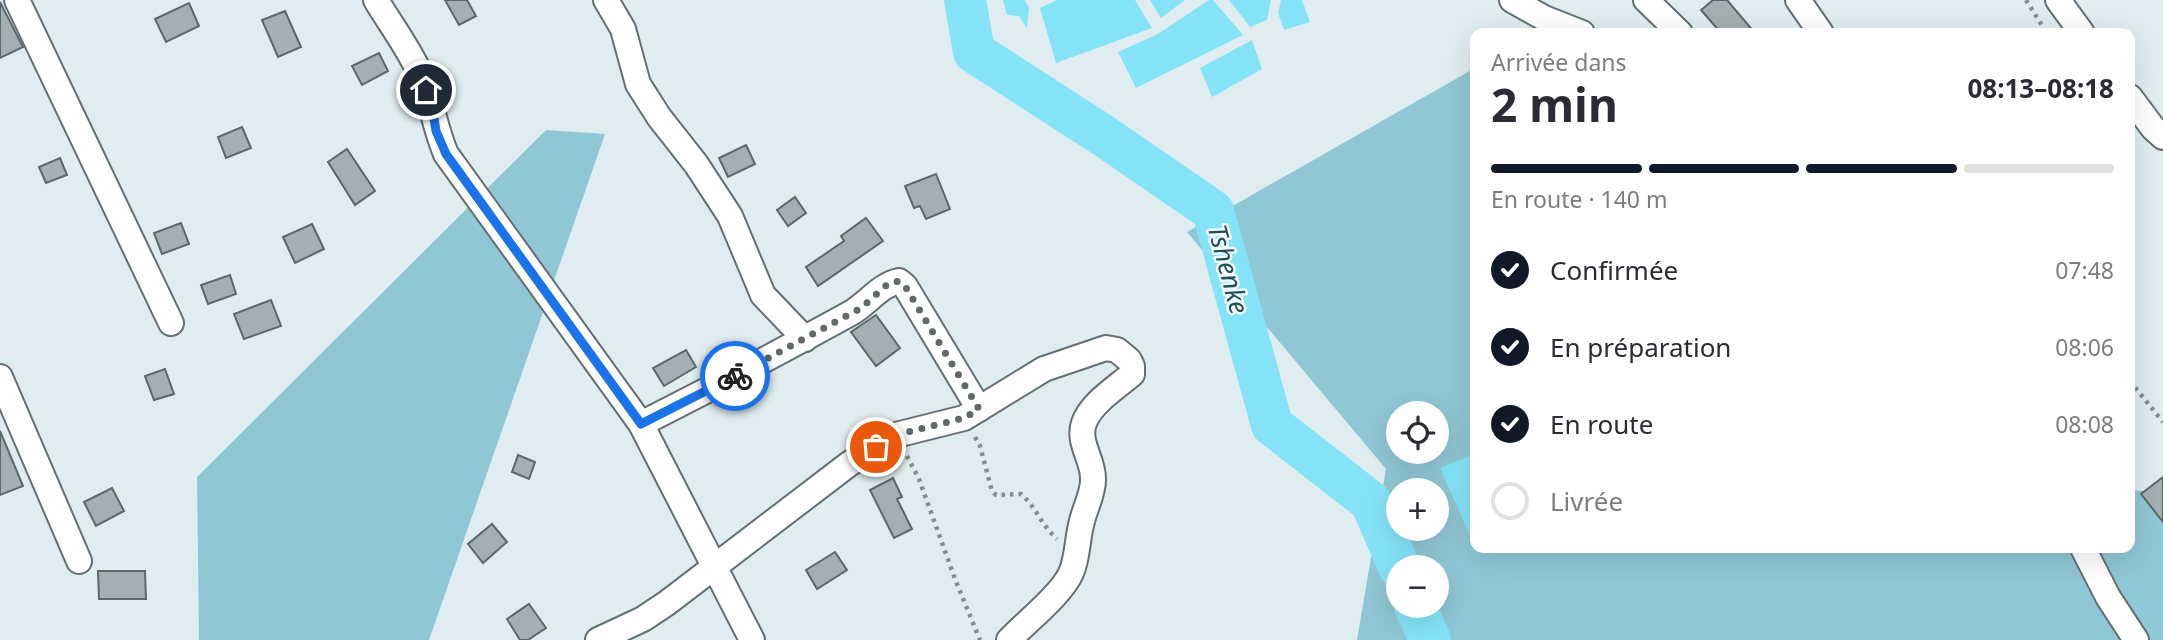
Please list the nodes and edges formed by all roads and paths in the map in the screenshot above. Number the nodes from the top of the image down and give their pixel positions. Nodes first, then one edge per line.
1 (17, 0) edge
2 (376, 0) edge
3 (606, 0) edge
4 (1512, 0) edge
5 (1646, 0) edge
6 (1798, 0) edge
7 (2026, 0) edge
8 (2058, 0) edge
9 (1569, 28) edge
10 (1665, 28) edge
11 (1818, 28) edge
12 (2043, 28) edge
13 (2078, 28) edge
14 (2135, 104) edge
15 (2163, 137) edge
16 (171, 323) dead end
17 (805, 339) junction
18 (0, 377) edge
19 (2135, 387) edge
20 (971, 414) junction
21 (2163, 422) edge
22 (641, 424) junction
23 (896, 435) junction
24 (1077, 552) junction
25 (2086, 553) edge
26 (79, 561) dead end
27 (714, 568) junction
28 (597, 640) edge
29 (751, 640) edge
30 (980, 640) edge
31 (1009, 640) edge
32 (2136, 640) edge

1 - 16 street
2 - 22 street
3 - 17 street
4 - 9 street
5 - 10 street
6 - 11 street
7 - 12 path
8 - 13 street
14 - 15 street
17 - 20 street
17 - 22 street
18 - 26 street
19 - 21 path
20 - 23 street
20 - 24 path
20 - 24 street
22 - 27 street
23 - 27 street
23 - 30 path
24 - 31 street
25 - 32 street
27 - 28 street
27 - 29 street

